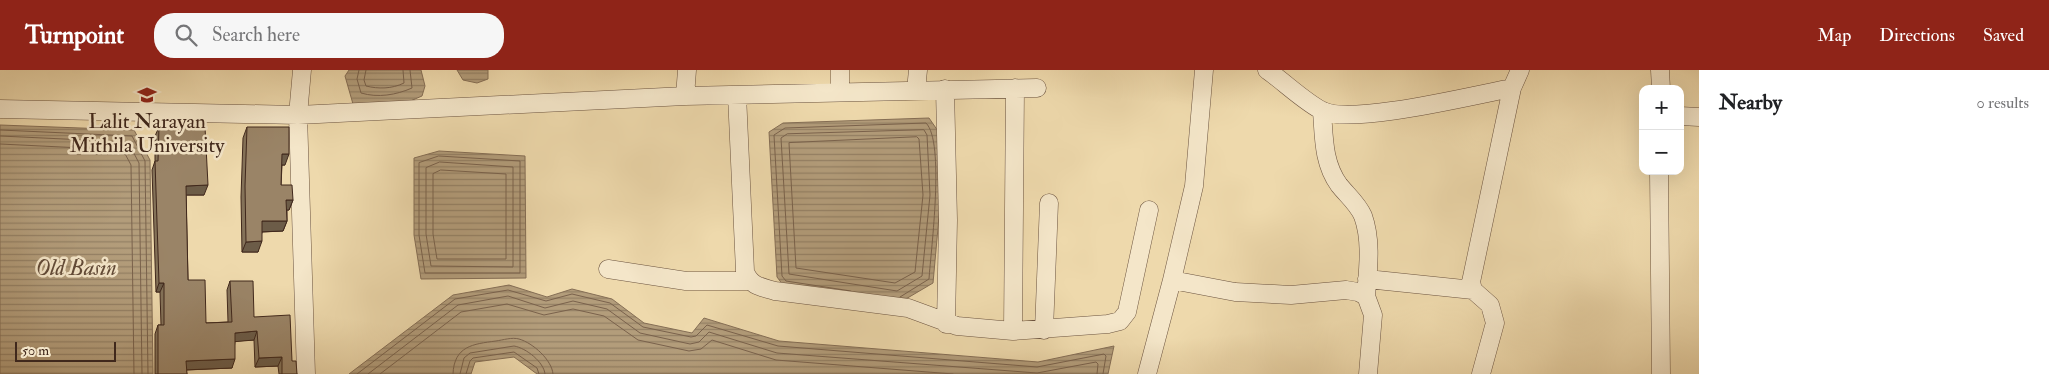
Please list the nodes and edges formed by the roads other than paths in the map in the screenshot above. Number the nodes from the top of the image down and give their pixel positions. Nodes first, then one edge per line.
1 (302, 70) edge
2 (687, 70) edge
3 (840, 70) edge
4 (918, 70) edge
5 (1204, 70) edge
6 (1267, 70) edge
7 (1520, 70) edge
8 (1660, 70) edge
9 (1660, 85) edge
10 (1015, 88) junction
11 (1037, 88) dead end
12 (1512, 88) junction
13 (945, 89) junction
14 (916, 90) junction
15 (840, 92) junction
16 (737, 95) junction
17 (685, 96) junction
18 (0, 109) edge
19 (1322, 111) junction
20 (298, 115) junction
21 (1684, 116) edge
22 (1699, 117) edge
23 (1659, 175) edge
24 (1049, 203) dead end
25 (1149, 210) dead end
26 (608, 269) dead end
27 (1172, 280) junction
28 (748, 281) junction
29 (1367, 288) junction
30 (1472, 290) junction
31 (946, 324) junction
32 (1044, 330) junction
33 (1013, 331) junction
34 (306, 374) edge
35 (1147, 374) edge
36 (1368, 374) edge
37 (1481, 374) edge
38 (1661, 374) edge

1 - 20 street
2 - 17 street
3 - 15 street
4 - 14 street
5 - 27 street
6 - 19 street
7 - 12 street
8 - 9 street
10 - 11 street
10 - 13 street
10 - 33 street
12 - 19 street
12 - 30 street
13 - 14 street
13 - 31 street
14 - 15 street
15 - 16 street
16 - 17 street
16 - 28 street
17 - 20 street
18 - 20 street
19 - 29 street
20 - 34 street
21 - 22 street
23 - 38 street
24 - 32 street
25 - 32 street
26 - 28 street
27 - 29 street
27 - 35 street
28 - 31 street
29 - 30 street
29 - 36 street
30 - 37 street
31 - 33 street
32 - 33 street

